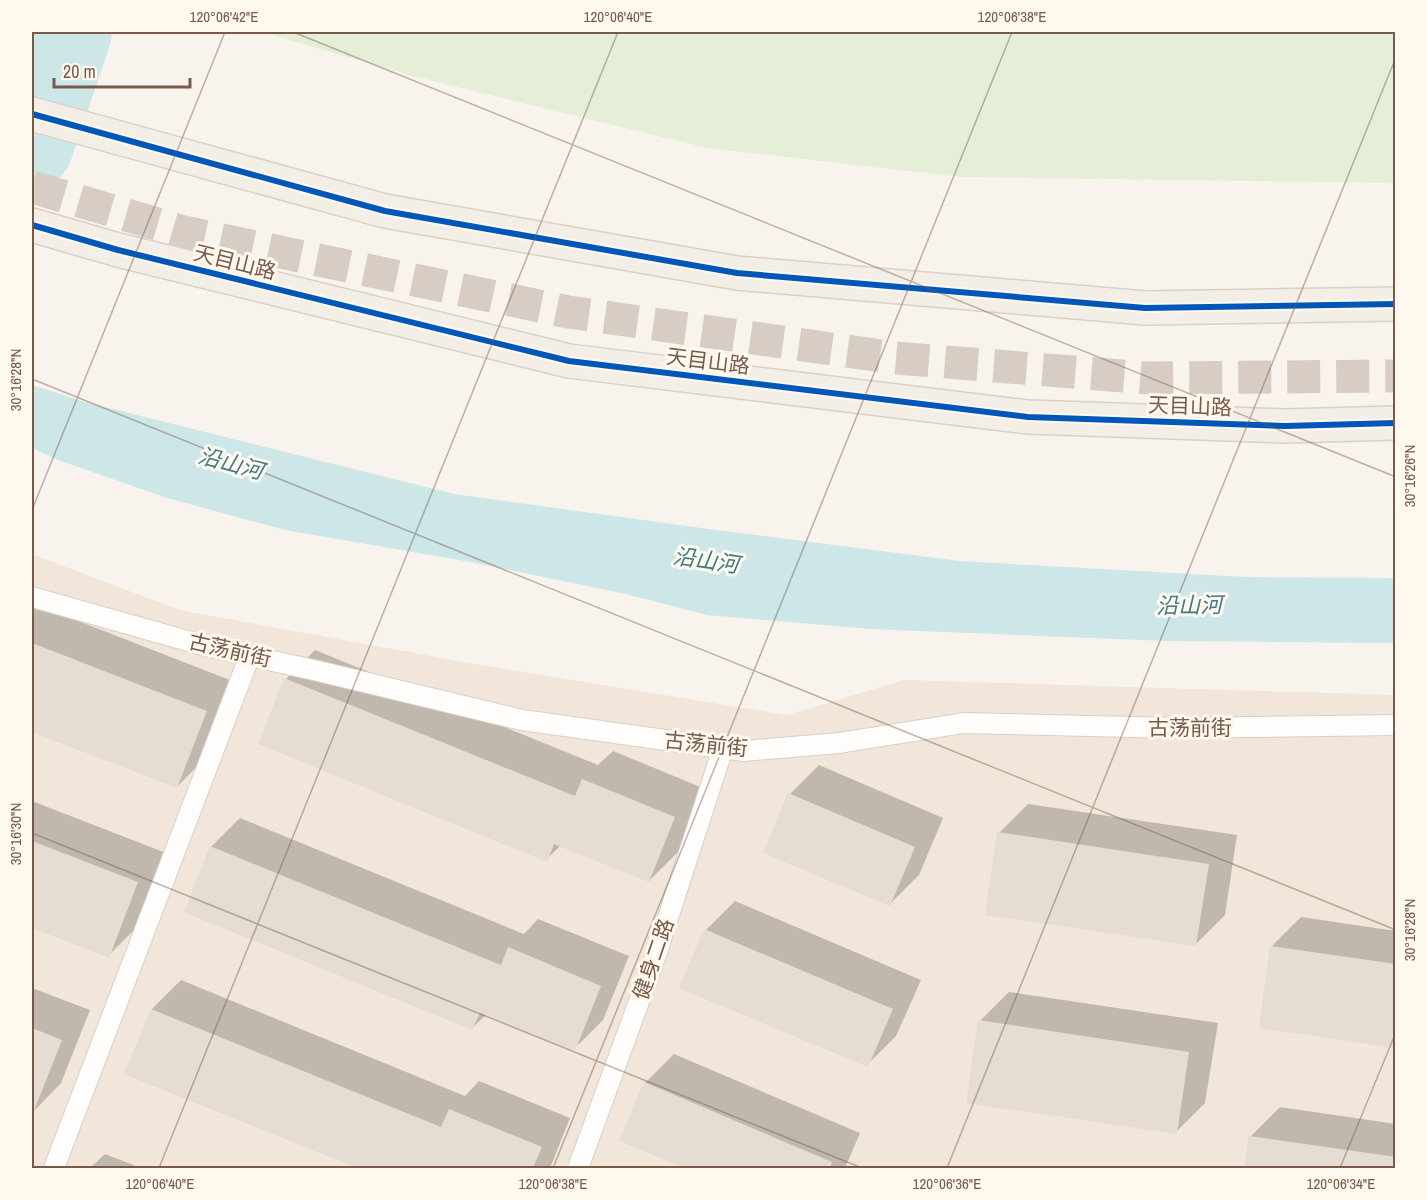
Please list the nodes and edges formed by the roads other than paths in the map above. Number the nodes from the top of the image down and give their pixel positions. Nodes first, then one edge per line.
1 (32, 114) edge
2 (32, 225) edge
3 (1395, 304) edge
4 (1395, 423) edge
5 (32, 597) edge
6 (250, 655) junction
7 (1395, 725) edge
8 (723, 748) junction
9 (54, 1168) edge
10 (578, 1168) edge

1 - 3 main road
2 - 4 main road, 天目山路
5 - 6 lane, 古荡前街
6 - 8 lane, 古荡前街
6 - 9 lane
7 - 8 lane, 古荡前街
8 - 10 lane, 健身二路

